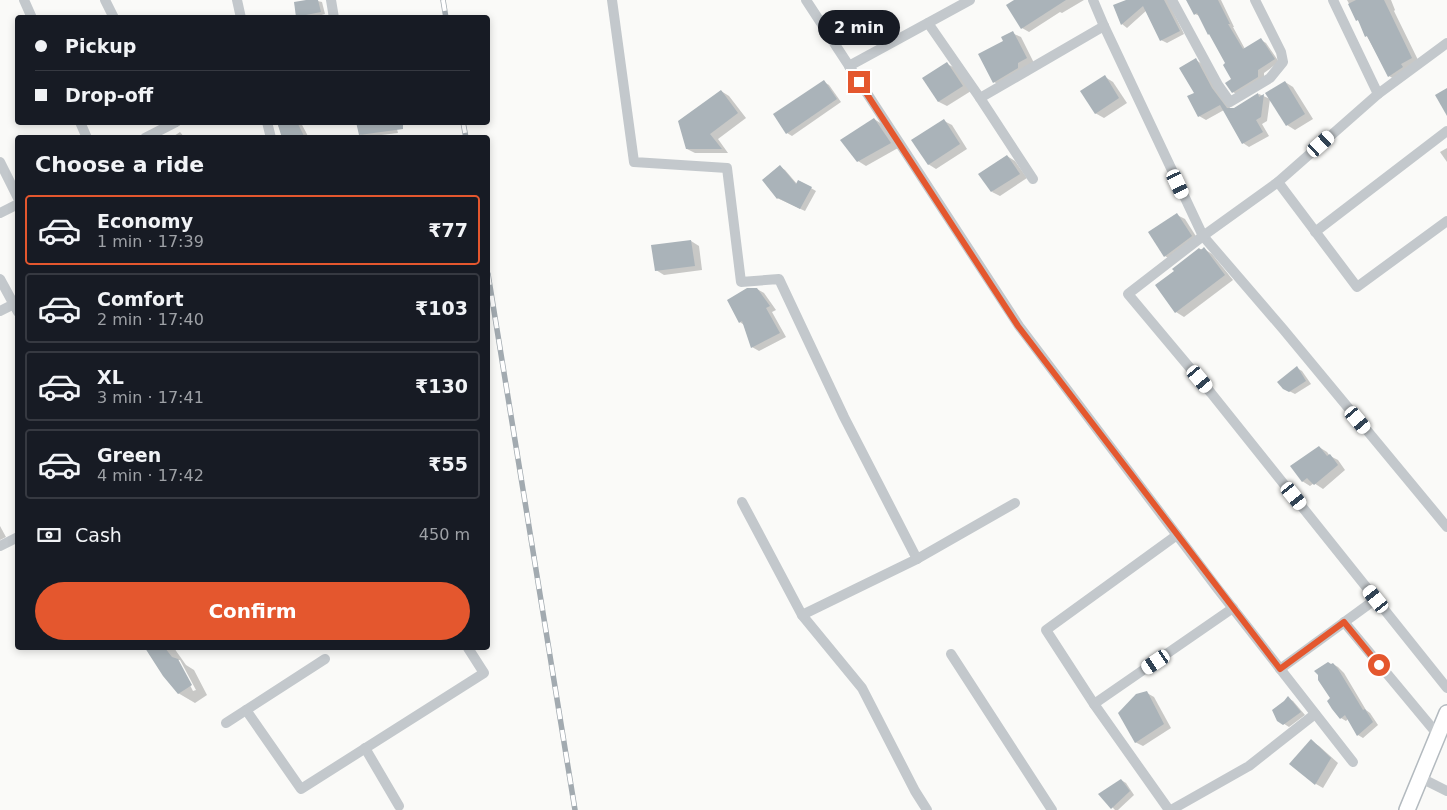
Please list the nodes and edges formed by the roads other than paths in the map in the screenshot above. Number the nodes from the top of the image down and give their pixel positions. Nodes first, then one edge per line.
1 (24, 0) edge
2 (105, 0) edge
3 (237, 0) edge
4 (332, 0) edge
5 (612, 0) edge
6 (806, 0) edge
7 (970, 0) edge
8 (1094, 0) edge
9 (1172, 0) edge
10 (1255, 0) edge
11 (1333, 0) edge
12 (31, 15) edge
13 (112, 15) edge
14 (240, 15) edge
15 (334, 15) edge
16 (928, 23) junction
17 (1104, 26) junction
18 (1447, 43) edge
19 (849, 66) junction
20 (1378, 94) junction
21 (980, 98) junction
22 (169, 125) edge
23 (1447, 131) edge
24 (151, 135) edge
25 (0, 162) edge
26 (1033, 180) dead end
27 (1278, 182) junction
28 (15, 192) edge
29 (15, 206) edge
30 (0, 213) edge
31 (1447, 220) edge
32 (1316, 232) junction
33 (1203, 236) junction
34 (0, 279) edge
35 (15, 304) edge
36 (15, 306) edge
37 (0, 311) edge
38 (742, 502) dead end
39 (1015, 503) dead end
40 (1447, 527) edge
41 (1177, 535) junction
42 (15, 538) edge
43 (0, 546) edge
44 (917, 559) junction
45 (1376, 599) junction
46 (1233, 608) junction
47 (802, 615) junction
48 (1344, 622) junction
49 (469, 650) edge
50 (951, 654) dead end
51 (325, 659) dead end
52 (1280, 669) junction
53 (1447, 688) edge
54 (1094, 704) junction
55 (246, 710) junction
56 (1447, 713) edge
57 (1315, 714) junction
58 (226, 723) dead end
59 (1438, 736) junction
60 (366, 748) junction
61 (1353, 762) dead end
62 (1421, 778) junction
63 (1447, 791) edge
64 (399, 806) dead end
65 (927, 810) edge
66 (1052, 810) edge
67 (1170, 810) edge
68 (1407, 810) edge

1 - 12 street
2 - 13 street
3 - 14 street
4 - 15 street
5 - 44 street
6 - 19 street
7 - 16 street
8 - 17 street
9 - 10 street
11 - 20 street
16 - 19 street
16 - 21 street
17 - 21 street
17 - 33 street
18 - 20 street
19 - 41 street
20 - 27 street
21 - 26 street
22 - 24 street
23 - 32 street
25 - 28 street
27 - 32 street
27 - 33 street
29 - 30 street
31 - 32 street
33 - 40 street
33 - 45 street
34 - 35 street
36 - 37 street
38 - 47 street
39 - 44 street
41 - 46 street
41 - 54 street
42 - 43 street
44 - 47 street
45 - 48 street
45 - 53 street
46 - 52 street
46 - 54 street
47 - 65 street
48 - 52 street
48 - 59 street
49 - 60 street
50 - 66 street
51 - 55 street
52 - 57 street
54 - 67 street
55 - 58 street
55 - 60 street
56 - 59 street
57 - 61 street
57 - 67 street
59 - 62 street
60 - 64 street
62 - 63 street
62 - 68 street

